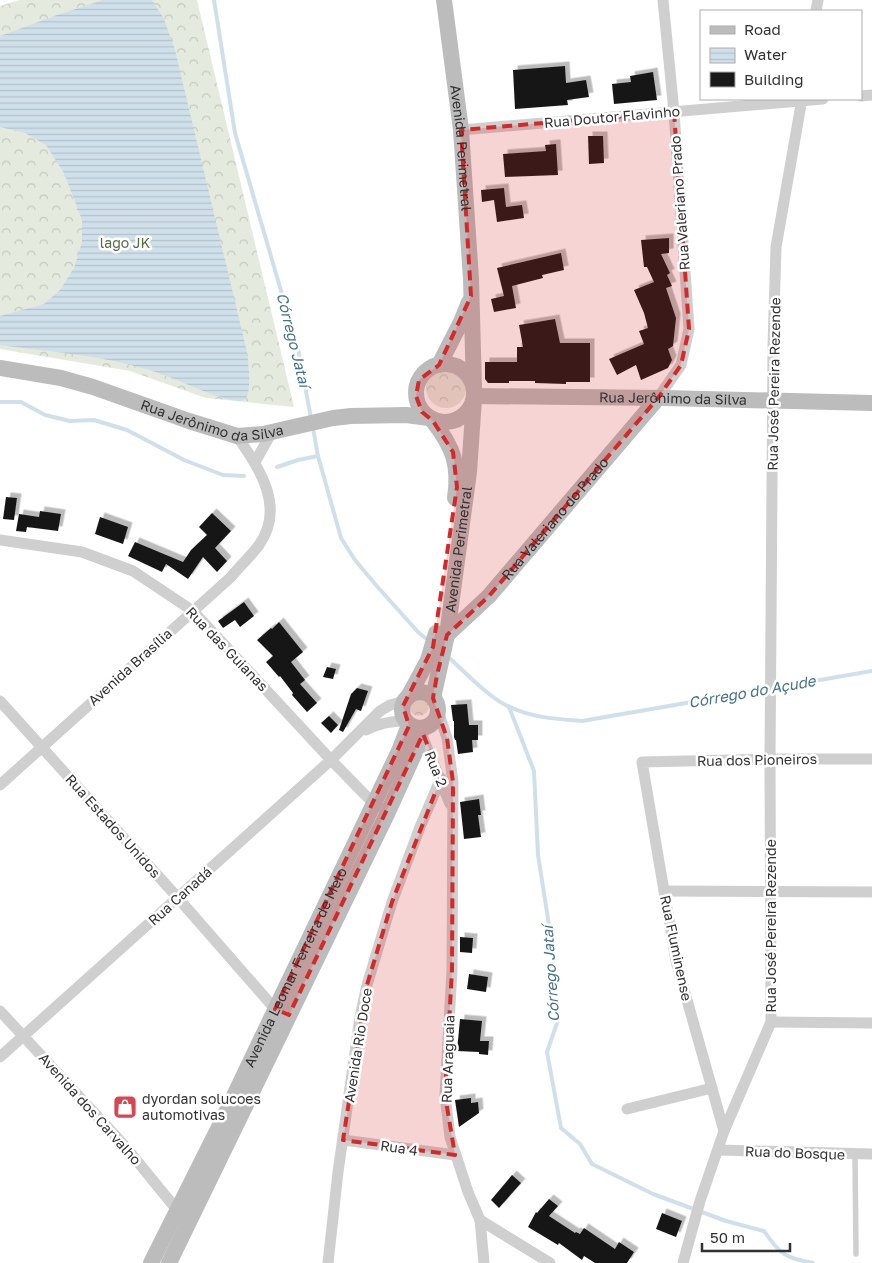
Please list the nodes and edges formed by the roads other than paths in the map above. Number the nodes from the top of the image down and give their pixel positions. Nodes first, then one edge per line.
1 (444, 0) edge
2 (663, 0) edge
3 (802, 100) edge
4 (674, 112) junction
5 (460, 130) junction
6 (472, 296) junction
7 (439, 365) junction
8 (0, 368) edge
9 (474, 394) junction
10 (658, 398) junction
11 (774, 400) junction
12 (872, 402) edge
13 (431, 419) junction
14 (272, 432) junction
15 (237, 436) junction
16 (256, 462) junction
17 (0, 540) edge
18 (451, 564) junction
19 (192, 611) junction
20 (443, 633) junction
21 (430, 674) junction
22 (406, 699) junction
23 (0, 701) edge
24 (435, 705) junction
25 (414, 725) junction
26 (358, 734) junction
27 (42, 748) junction
28 (770, 759) junction
29 (872, 759) edge
30 (331, 760) junction
31 (642, 762) joint
32 (441, 778) junction
33 (0, 785) edge
34 (373, 803) junction
35 (453, 810) junction
36 (388, 812) junction
37 (664, 891) junction
38 (770, 892) junction
39 (872, 892) edge
40 (178, 898) junction
41 (0, 1011) edge
42 (282, 1012) junction
43 (771, 1022) junction
44 (872, 1022) edge
45 (23, 1035) junction
46 (0, 1057) edge
47 (712, 1088) junction
48 (627, 1109) dead end
49 (724, 1131) junction
50 (343, 1140) junction
51 (718, 1150) junction
52 (872, 1154) edge
53 (456, 1155) junction
54 (855, 1155) junction
55 (177, 1210) junction
56 (480, 1220) junction
57 (856, 1254) dead end
58 (684, 1261) edge
59 (151, 1263) edge
60 (169, 1263) edge
61 (328, 1263) edge
62 (484, 1263) edge
63 (550, 1263) edge

1 - 5 street, Avenida Perimetral
2 - 4 street, Rua Valeriano Prado
3 - 4 street, Rua Doutor Flavinho
3 - 11 street, Rua José Pereira Rezende
4 - 5 street, Rua Doutor Flavinho
4 - 10 street, Rua Valeriano Prado
5 - 6 street, Avenida Perimetral
6 - 7 street, Avenida Perimetral
6 - 9 street, Avenida Perimetral
7 - 9 street
7 - 13 street
8 - 15 street, Rua Jerônimo da Silva
9 - 10 street, Rua Jerônimo da Silva
9 - 13 street
9 - 18 street, Avenida Perimetral
10 - 11 street, Rua Jerônimo da Silva
10 - 20 street, Rua Valeriano do Prado
11 - 12 street, Rua Jerônimo da Silva
11 - 28 street, Rua José Pereira Rezende
13 - 14 street, Rua Jerônimo da Silva
13 - 18 street, Avenida Perimetral
14 - 15 street, Rua Jerônimo da Silva
14 - 16 street
15 - 16 street, Avenida Brasília
16 - 19 street, Avenida Brasília
17 - 19 street, Rua das Guianas
18 - 20 street, Avenida Perimetral
19 - 27 street, Avenida Brasília
19 - 30 street, Rua das Guianas
20 - 21 street, Avenida Perimetral
21 - 22 street
21 - 24 street
22 - 24 street
22 - 25 street
22 - 26 street, Rua Canadá
23 - 27 street, Rua Estados Unidos
24 - 25 street
24 - 35 street, Rua Araguaia
25 - 26 street, Rua Canadá
25 - 32 street, Rua 2
25 - 34 street, Avenida Leomar Ferreira de Melo
25 - 36 street, Avenida Leomar Ferreira de Melo
26 - 30 street, Rua Canadá
27 - 33 street, Avenida Brasília
27 - 40 street, Rua Estados Unidos
28 - 29 street, Rua dos Pioneiros
28 - 31 street, Rua dos Pioneiros
28 - 38 street, Rua José Pereira Rezende
30 - 34 street, Rua das Guianas
30 - 40 street, Rua Canadá
31 - 37 street, Rua Fluminense
32 - 35 street, Rua 2
32 - 50 street, Avenida Rio Doce
34 - 36 street, Rua das Guianas
34 - 42 street, Avenida Leomar Ferreira de Melo
35 - 53 street, Rua Araguaia
36 - 42 street, Avenida Leomar Ferreira de Melo
37 - 38 street
37 - 47 street, Rua Fluminense
38 - 39 street
38 - 43 street, Rua José Pereira Rezende
40 - 42 street, Rua Estados Unidos
40 - 45 street, Rua Canadá
41 - 45 street, Avenida dos Carvalho
42 - 55 street, Avenida Leomar Ferreira de Melo
42 - 60 street, Avenida Leomar Ferreira de Melo
43 - 44 street
43 - 49 street, Rua José Pereira Rezende
45 - 46 street, Rua Canadá
45 - 55 street, Avenida dos Carvalho
47 - 48 street
47 - 49 street, Rua Fluminense
49 - 51 street, Rua José Pereira Rezende
50 - 53 street, Rua 4
50 - 61 street, Avenida Rio Doce
51 - 54 street, Rua do Bosque
51 - 58 street, Rua José Pereira Rezende
52 - 54 street, Rua do Bosque
53 - 56 street, Rua Araguaia
54 - 57 lane
55 - 59 street, Avenida Leomar Ferreira de Melo
56 - 62 street, Rua Araguaia
56 - 63 street

